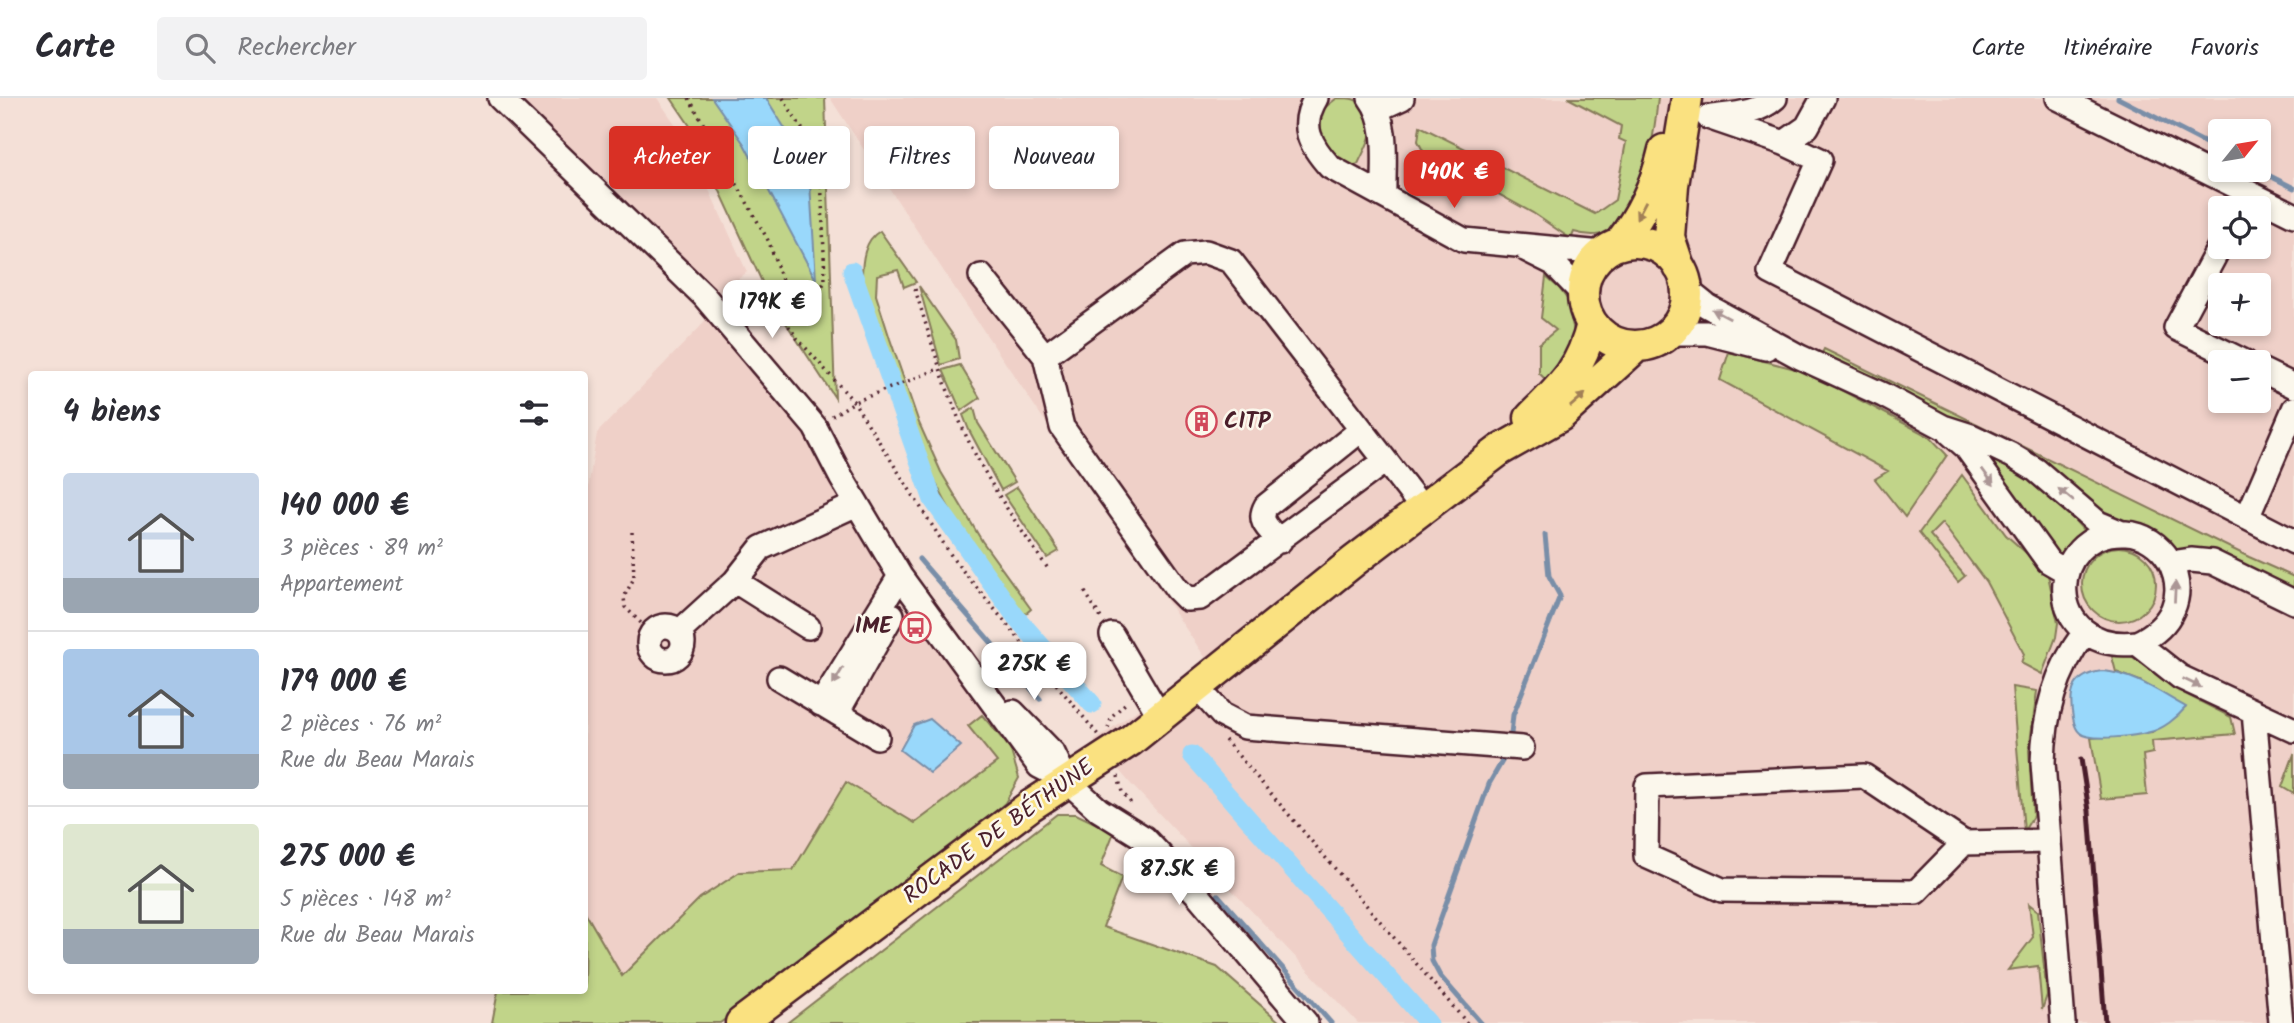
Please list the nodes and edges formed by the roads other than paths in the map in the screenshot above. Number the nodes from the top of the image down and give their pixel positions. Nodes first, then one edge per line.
1 (500, 98) edge
2 (1316, 98) edge
3 (1402, 98) edge
4 (1775, 98) edge
5 (1823, 98) edge
6 (2057, 98) edge
7 (1374, 104) edge
8 (1688, 106) edge
9 (1784, 143) junction
10 (1384, 196) junction
11 (2237, 196) edge
12 (2271, 208) edge
13 (2294, 215) edge
14 (1518, 245) junction
15 (1611, 249) junction
16 (2213, 259) edge
17 (981, 276) dead end
18 (1683, 278) junction
19 (1582, 293) junction
20 (1592, 324) junction
21 (1670, 333) junction
22 (1636, 347) junction
23 (2221, 350) edge
24 (1045, 356) junction
25 (1801, 357) junction
26 (2271, 375) edge
27 (2294, 386) edge
28 (2294, 410) edge
29 (1943, 427) junction
30 (1361, 430) junction
31 (1500, 450) junction
32 (1385, 461) junction
33 (857, 504) junction
34 (1423, 509) junction
35 (2247, 518) junction
36 (2122, 533) junction
37 (1280, 541) junction
38 (2294, 542) edge
39 (2171, 564) junction
40 (2067, 572) junction
41 (735, 581) junction
42 (904, 582) junction
43 (2294, 602) edge
44 (808, 627) dead end
45 (2085, 632) junction
46 (652, 634) road end
47 (1112, 635) road end
48 (2137, 643) junction
49 (779, 678) dead end
50 (1196, 686) junction
51 (829, 709) junction
52 (2254, 712) junction
53 (1159, 715) junction
54 (2294, 730) edge
55 (877, 737) dead end
56 (1522, 748) dead end
57 (1066, 780) junction
58 (2049, 841) junction
59 (1964, 843) junction
60 (741, 1023) edge
61 (1306, 1023) edge
62 (2063, 1023) edge
63 (2281, 1023) edge

1 - 33 street
2 - 10 street
3 - 7 street
4 - 8 street
5 - 9 street
6 - 11 street
7 - 10 street
8 - 9 street
8 -> 15 main road
8 - 18 main road
9 - 35 street
10 - 14 street
12 - 13 street
14 - 15 street
14 - 19 street
15 - 18 main road
15 - 19 main road
16 - 23 street
17 - 24 street
18 - 21 main road
25 -> 18 street
19 - 20 main road
20 - 22 main road
20 - 31 main road
21 - 22 main road
21 - 25 street
31 -> 22 main road
24 - 30 street
24 - 37 street
25 - 29 street
26 - 27 street
28 - 35 street
36 -> 29 street
29 -> 40 street
30 - 32 street
30 - 37 street
31 - 34 main road, ROCADE DE BÉTHUNE
32 - 34 street
32 - 37 street
33 - 41 street
33 - 42 street
34 - 50 main road, ROCADE DE BÉTHUNE
35 - 38 street
36 - 39 street
36 - 40 street
39 - 43 street
48 -> 39 street
40 - 45 street
41 - 44 street
41 - 46 street
42 - 51 street
42 - 57 street
45 - 48 street
45 - 58 street
47 - 53 street
48 -> 52 street
49 - 51 street
50 - 53 main road, ROCADE DE BÉTHUNE
50 - 56 street
51 - 55 street
52 - 54 street
52 - 63 street
53 - 57 main road, ROCADE DE BÉTHUNE
57 - 60 main road, ROCADE DE BÉTHUNE
57 - 61 street
58 - 59 street
58 - 62 street
59 - 59 street

